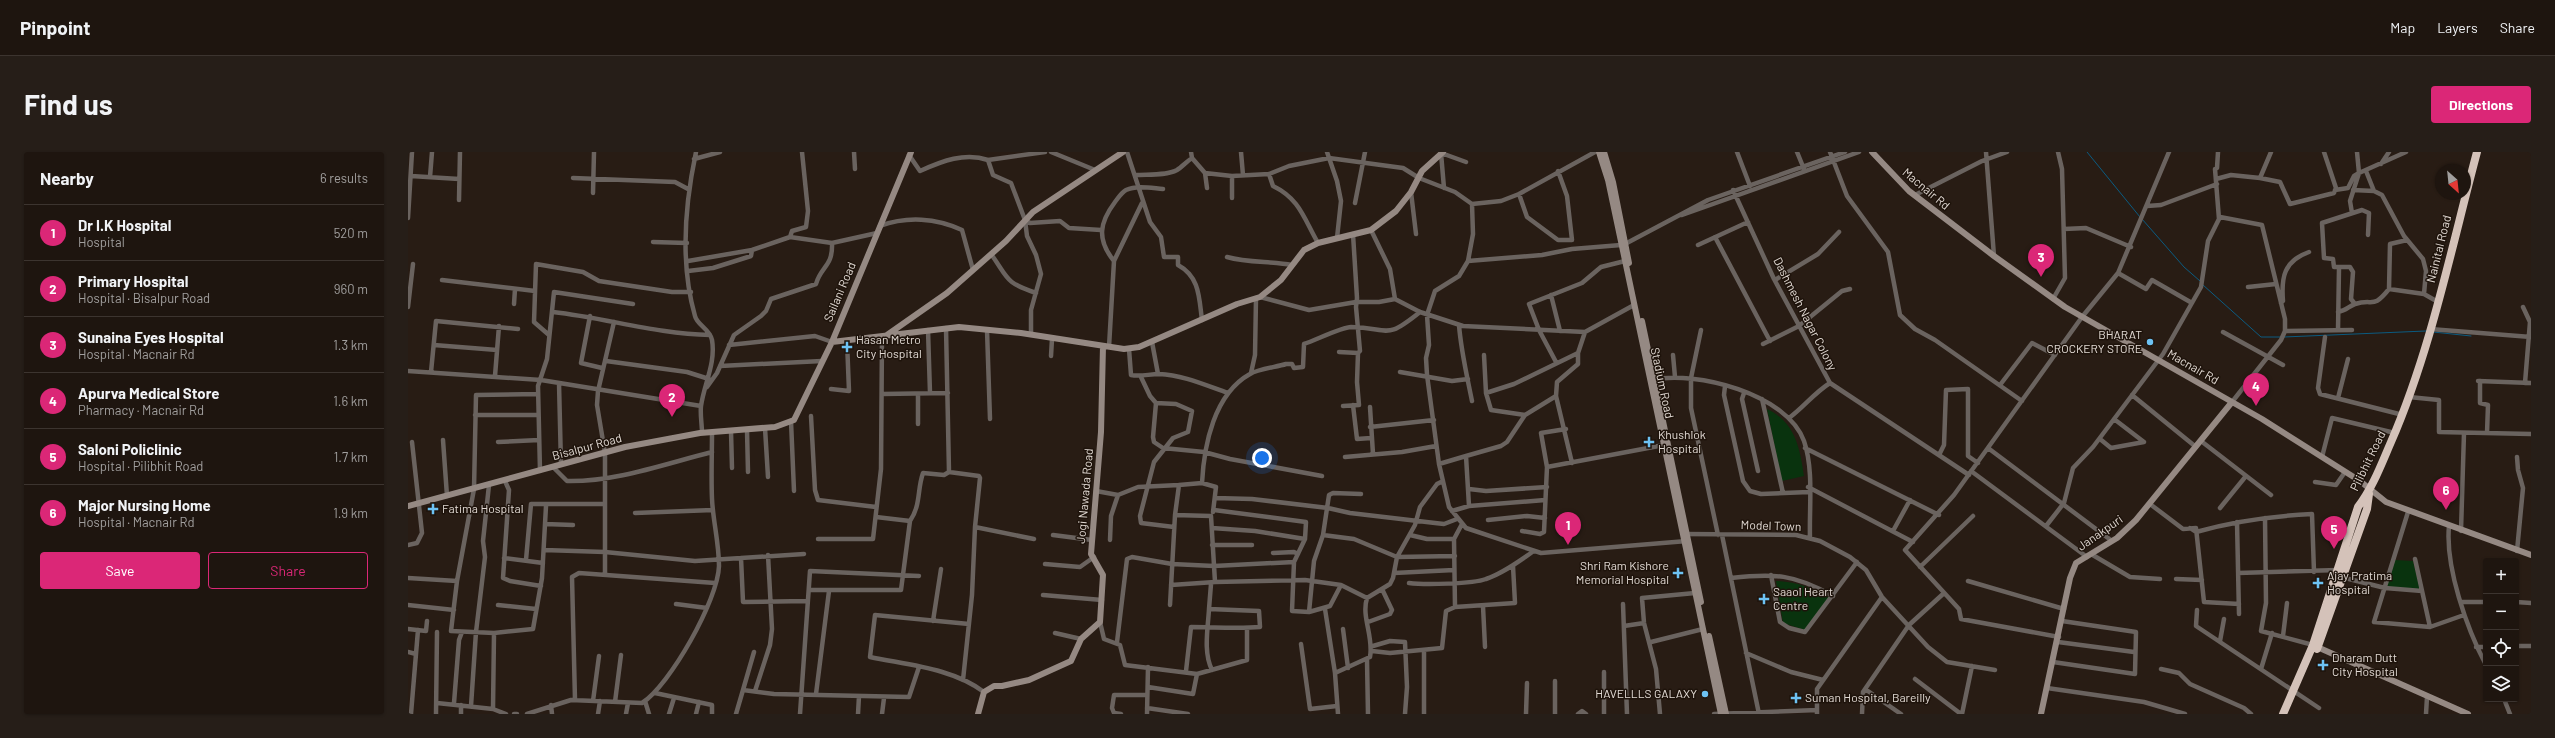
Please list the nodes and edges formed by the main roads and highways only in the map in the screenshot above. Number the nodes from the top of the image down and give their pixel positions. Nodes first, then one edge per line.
1 (2477, 152) edge
2 (2429, 330) joint
3 (2296, 692) junction
4 (2283, 714) edge
5 (2289, 714) edge

1 - 2 highway, Nainital Road
2 - 3 highway, Pilibhit Road
3 - 4 highway
3 - 5 highway

